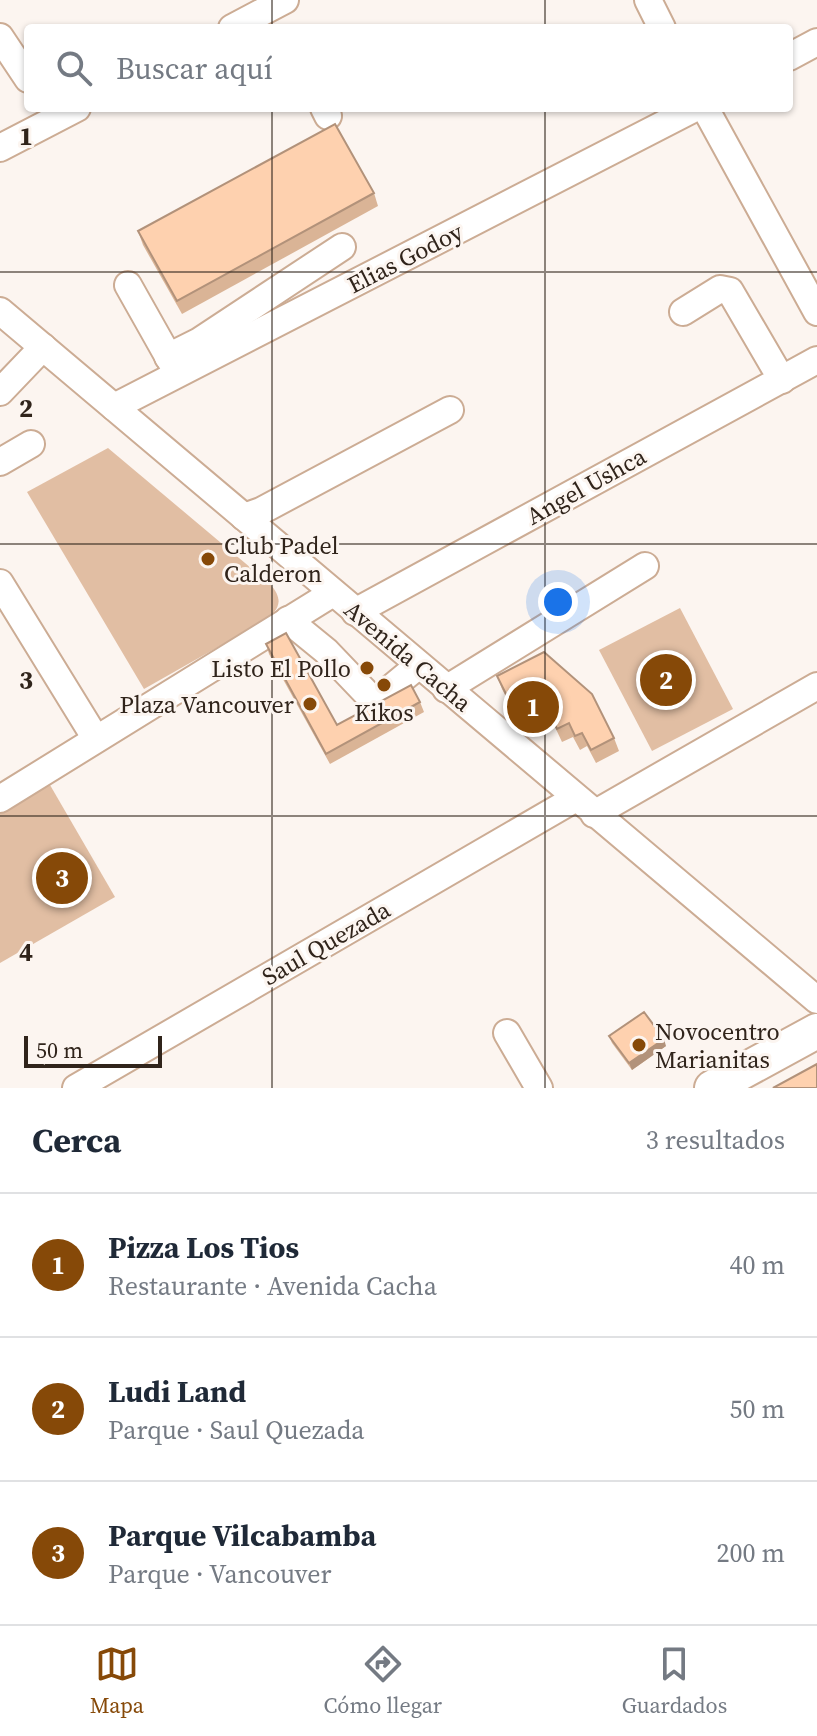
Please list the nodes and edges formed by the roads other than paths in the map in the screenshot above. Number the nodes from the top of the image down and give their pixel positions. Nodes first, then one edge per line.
1 (648, 0) edge
2 (274, 13) edge
3 (243, 24) edge
4 (660, 24) edge
5 (0, 37) edge
6 (817, 42) edge
7 (793, 55) edge
8 (24, 73) edge
9 (60, 112) edge
10 (687, 112) edge
11 (707, 112) edge
12 (0, 148) edge
13 (342, 247) dead end
14 (128, 285) dead end
15 (0, 311) edge
16 (683, 312) dead end
17 (817, 312) edge
18 (43, 347) junction
19 (817, 360) edge
20 (173, 366) junction
21 (782, 380) junction
22 (0, 392) edge
23 (114, 407) junction
24 (450, 410) dead end
25 (31, 444) dead end
26 (0, 462) edge
27 (244, 517) junction
28 (645, 566) dead end
29 (0, 583) edge
30 (333, 593) junction
31 (355, 612) junction
32 (288, 620) junction
33 (419, 665) junction
34 (817, 686) edge
35 (446, 689) junction
36 (96, 739) junction
37 (1, 797) edge
38 (585, 806) junction
39 (817, 1000) edge
40 (817, 1031) edge
41 (507, 1033) dead end
42 (817, 1057) edge
43 (76, 1088) edge
44 (539, 1088) edge
45 (712, 1088) edge
46 (759, 1088) edge

1 - 4 street
2 - 3 street
5 - 8 street
6 - 7 street
9 - 12 street
10 - 20 street, Elias Godoy
11 - 17 street
13 - 20 street
14 - 20 street
15 - 18 street, Avenida Cacha
16 - 21 street
18 - 22 street
18 - 23 street, Avenida Cacha
19 - 21 street, Angel Ushca
20 - 23 street, Elias Godoy
21 - 31 street, Angel Ushca
23 - 27 street, Avenida Cacha
24 - 27 street
25 - 26 street
27 - 30 street, Avenida Cacha
28 - 35 street
29 - 36 street
30 - 31 street, Avenida Cacha
30 - 32 street
31 - 33 street, Avenida Cacha
32 - 33 street
32 - 36 street
33 - 35 street, Avenida Cacha
34 - 38 street, Saul Quezada
35 - 38 street, Avenida Cacha
36 - 37 street
38 - 39 street, Avenida Cacha
38 - 43 street, Saul Quezada
40 - 45 main road
41 - 44 street
42 - 46 main road

